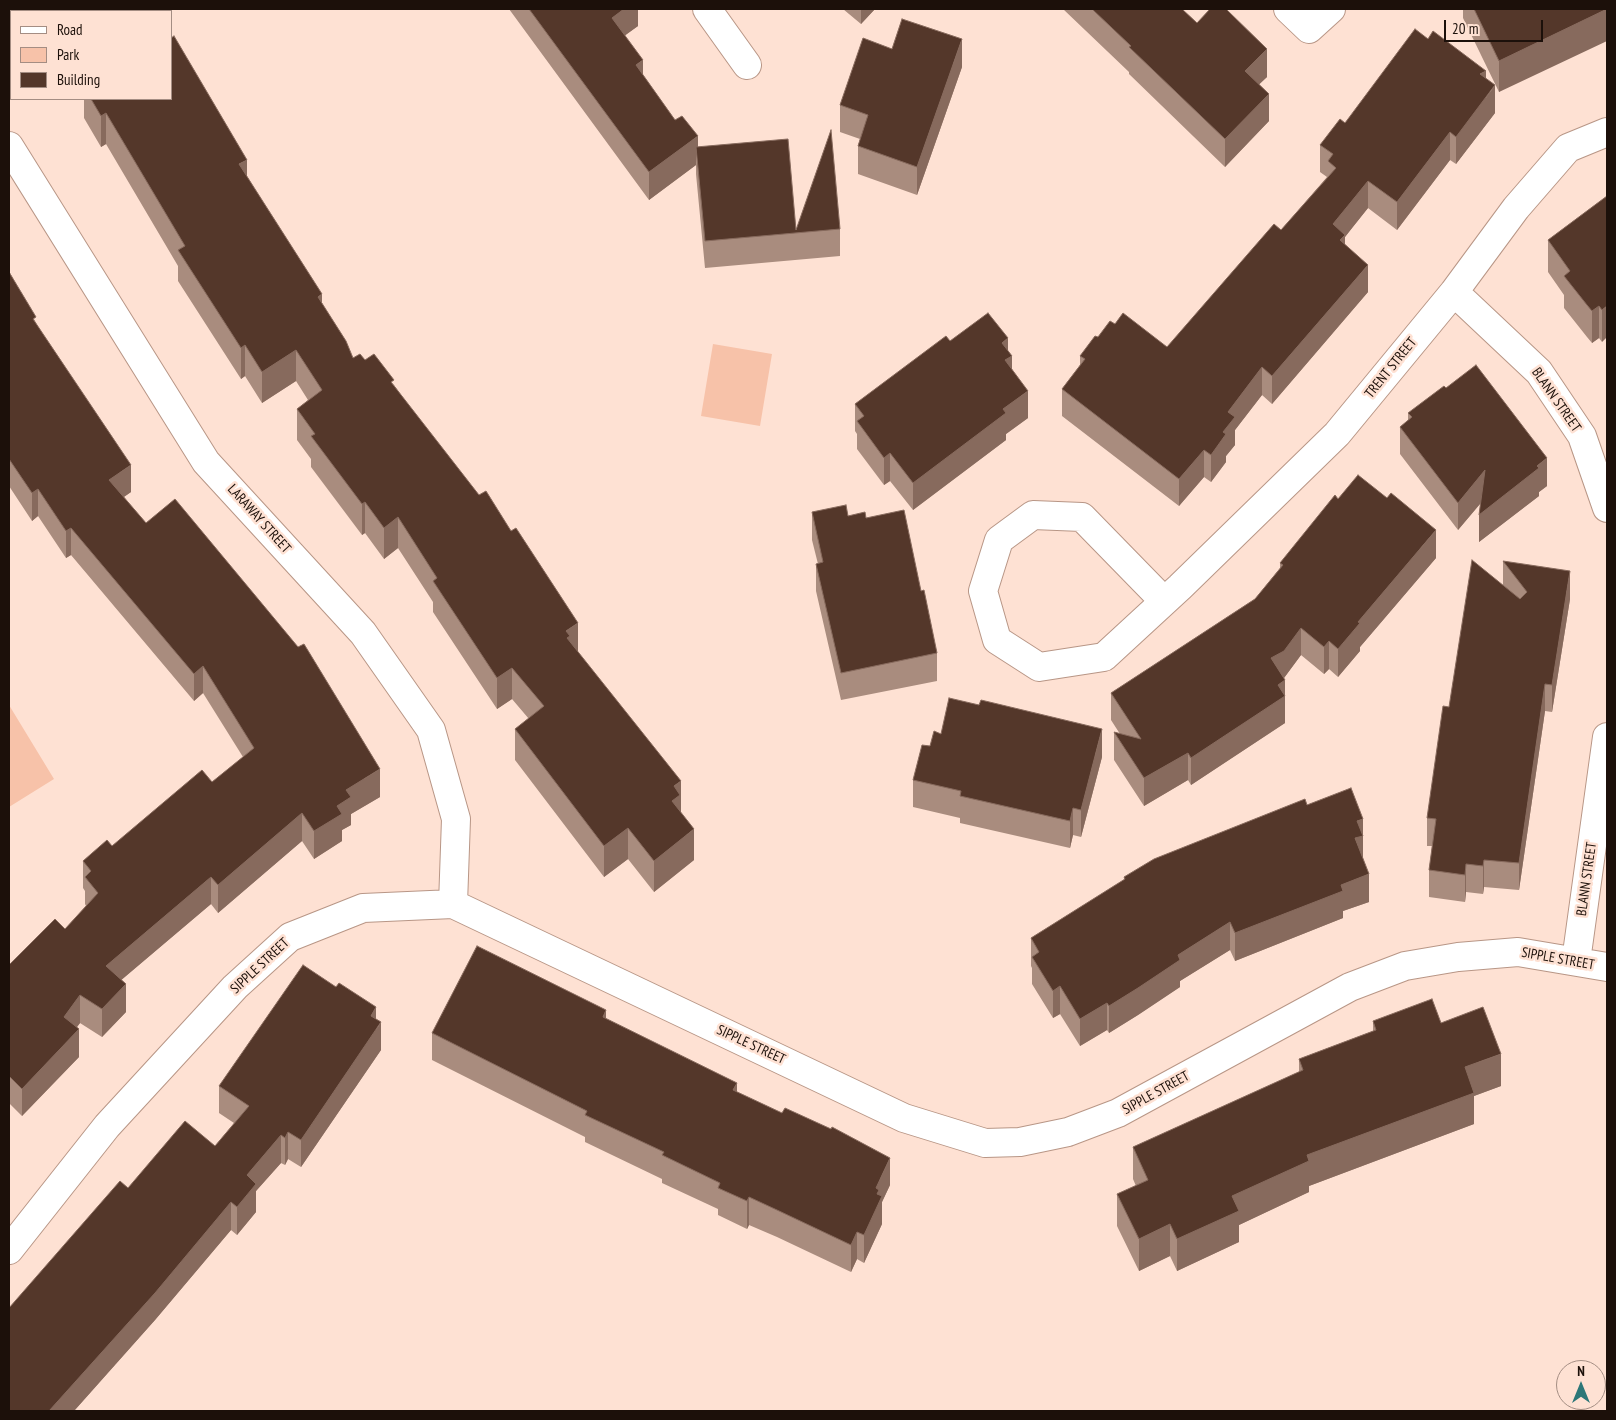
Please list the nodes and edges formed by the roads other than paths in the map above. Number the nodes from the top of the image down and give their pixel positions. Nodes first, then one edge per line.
1 (707, 9) edge
2 (1288, 9) edge
3 (1332, 9) edge
4 (747, 65) dead end
5 (1607, 132) edge
6 (9, 146) edge
7 (1454, 292) junction
8 (1607, 508) edge
9 (1164, 601) junction
10 (1607, 737) edge
11 (454, 904) junction
12 (1576, 961) junction
13 (1607, 968) edge
14 (9, 1250) edge

1 - 4 street
2 - 3 street
5 - 7 street, TRENT STREET
6 - 11 street, LARAWAY STREET
7 - 8 street, BLANN STREET
7 - 9 street, TRENT STREET
9 - 9 street, TRENT STREET
10 - 12 street, BLANN STREET
11 - 12 street, SIPPLE STREET
11 - 14 street, SIPPLE STREET
12 - 13 street, SIPPLE STREET

